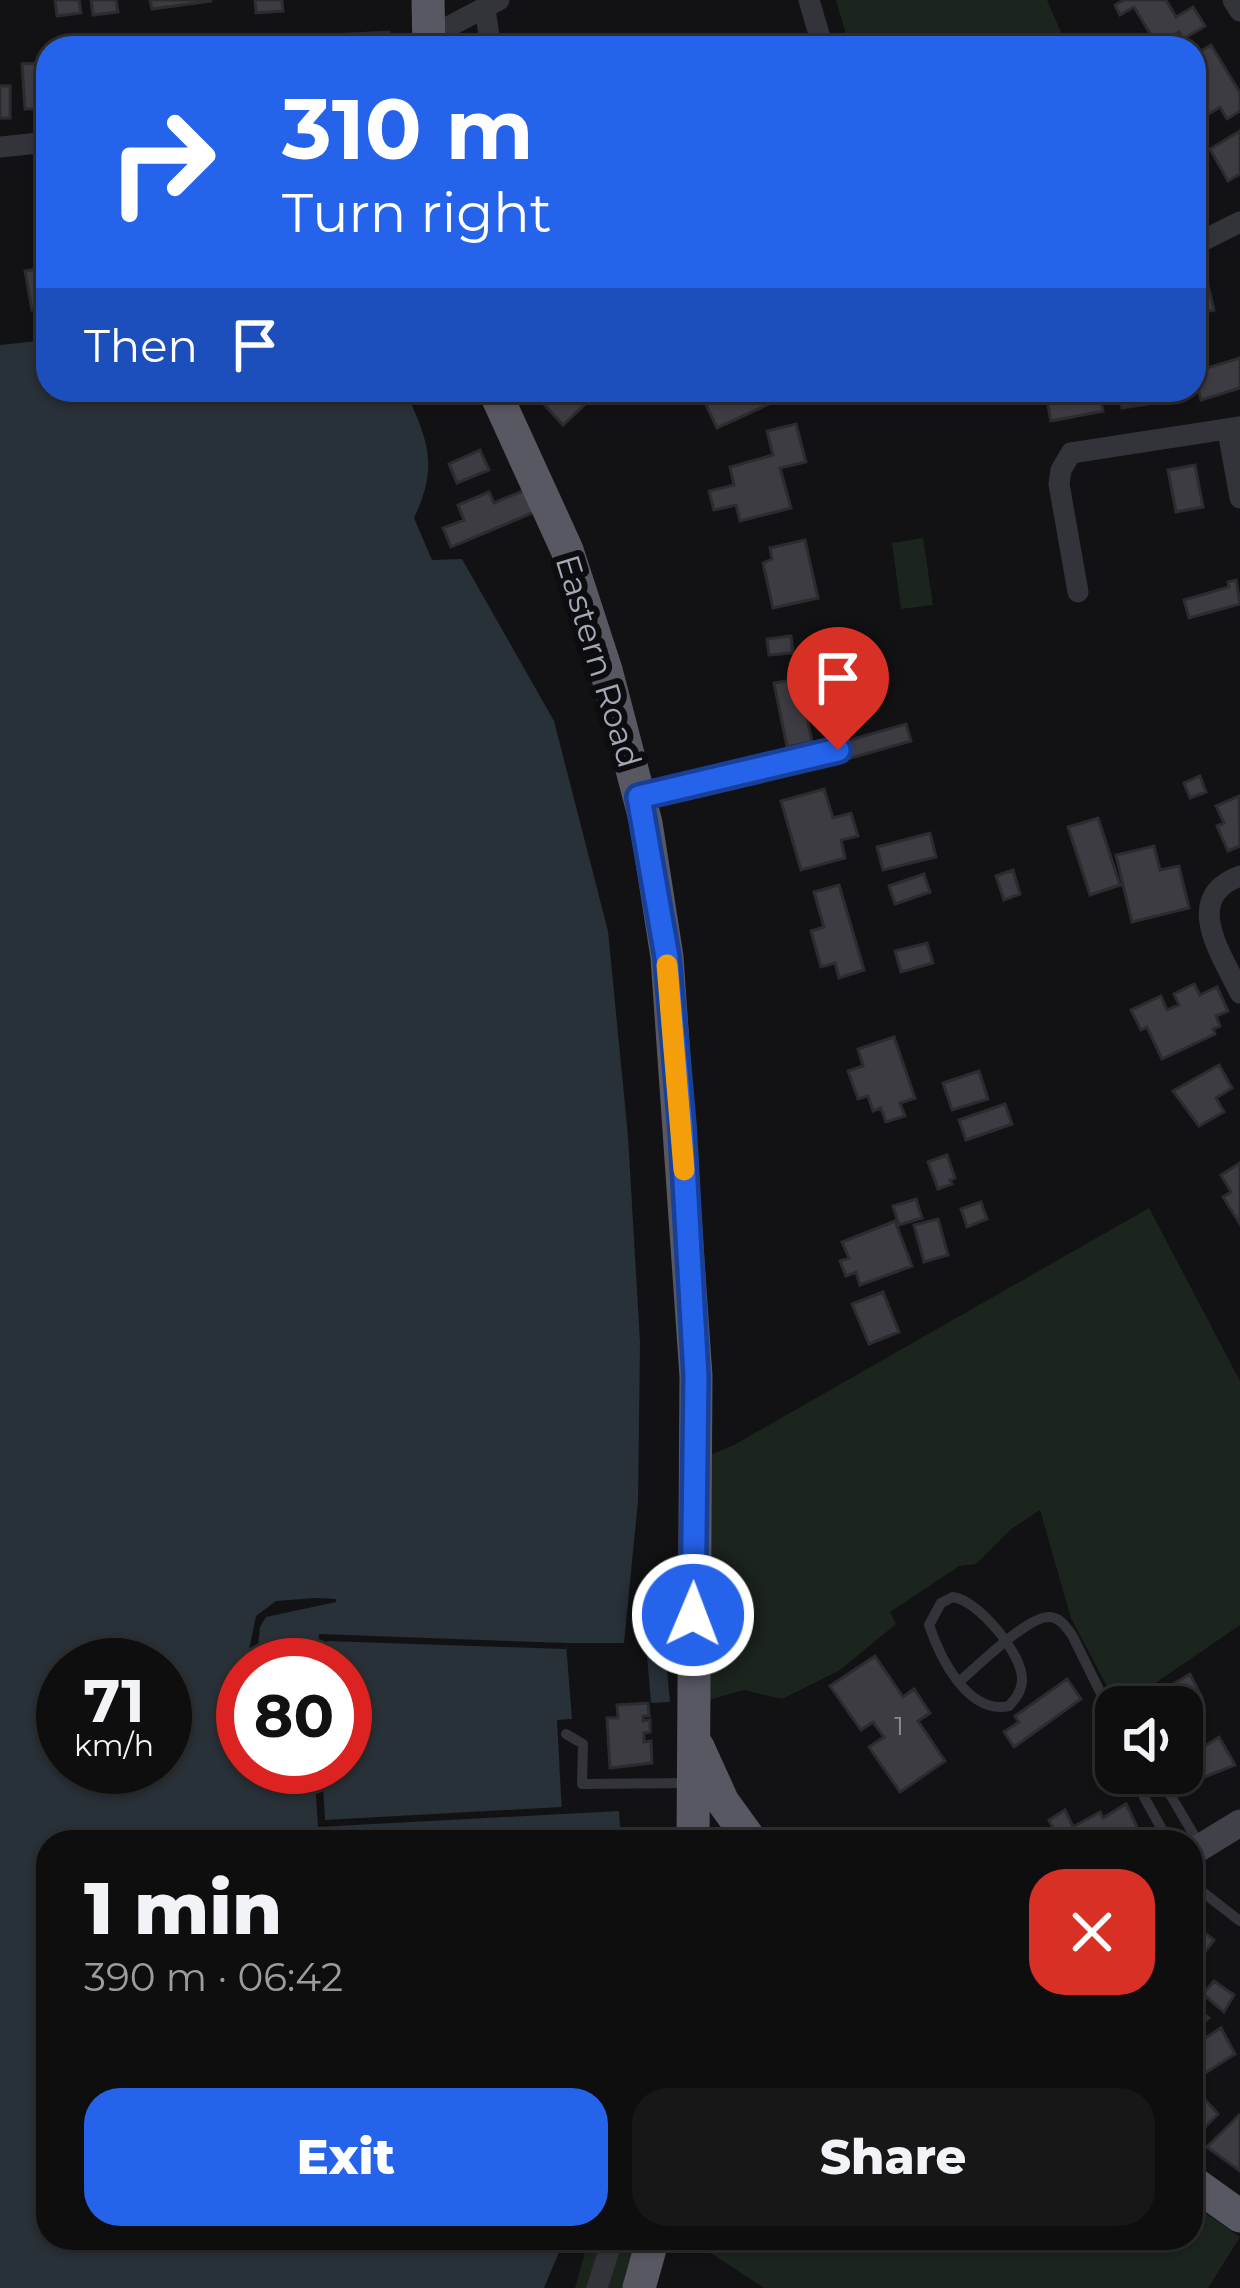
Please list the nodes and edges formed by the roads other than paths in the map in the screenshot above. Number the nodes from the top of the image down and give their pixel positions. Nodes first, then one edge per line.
1 (428, 0) edge
2 (809, 0) edge
3 (1233, 0) edge
4 (492, 5) edge
5 (1240, 11) edge
6 (429, 36) edge
7 (439, 36) edge
8 (491, 36) edge
9 (820, 36) edge
10 (36, 143) edge
11 (0, 147) edge
12 (1240, 222) edge
13 (1206, 238) edge
14 (499, 402) edge
15 (1234, 429) edge
16 (1240, 498) edge
17 (1078, 592) dead end
18 (838, 750) dead end
19 (639, 797) junction
20 (1239, 877) edge
21 (1240, 993) edge
22 (1006, 1643) junction
23 (961, 1681) junction
24 (1097, 1686) edge
25 (566, 1734) dead end
26 (693, 1735) junction
27 (694, 1784) junction
28 (1144, 1794) edge
29 (1169, 1794) edge
30 (1240, 1823) edge
31 (693, 1830) edge
32 (743, 1830) edge
33 (1162, 1830) edge
34 (1187, 1830) edge
35 (1203, 1846) edge
36 (1203, 1893) edge
37 (1240, 1922) edge
38 (1203, 2189) edge
39 (1240, 2214) edge
40 (609, 2250) edge
41 (649, 2250) edge
42 (597, 2288) edge
43 (639, 2288) edge

1 - 6 highway
2 - 9 street
3 - 5 street
4 - 7 street
4 - 8 street
10 - 11 street
12 - 13 street
14 - 19 highway, Eastern Road
15 - 16 street
15 - 17 street
18 - 19 lane
19 - 26 highway, Eastern Road
20 - 21 street
22 - 23 lane
22 - 23 lane
22 - 23 lane
22 - 24 lane
25 - 27 lane
26 - 27 highway, Eastern Road
26 - 32 highway
27 - 31 highway, Eastern Road
28 - 33 lane
29 - 34 lane
30 - 35 main road
36 - 37 lane
38 - 39 highway
40 - 42 street
41 - 43 highway

